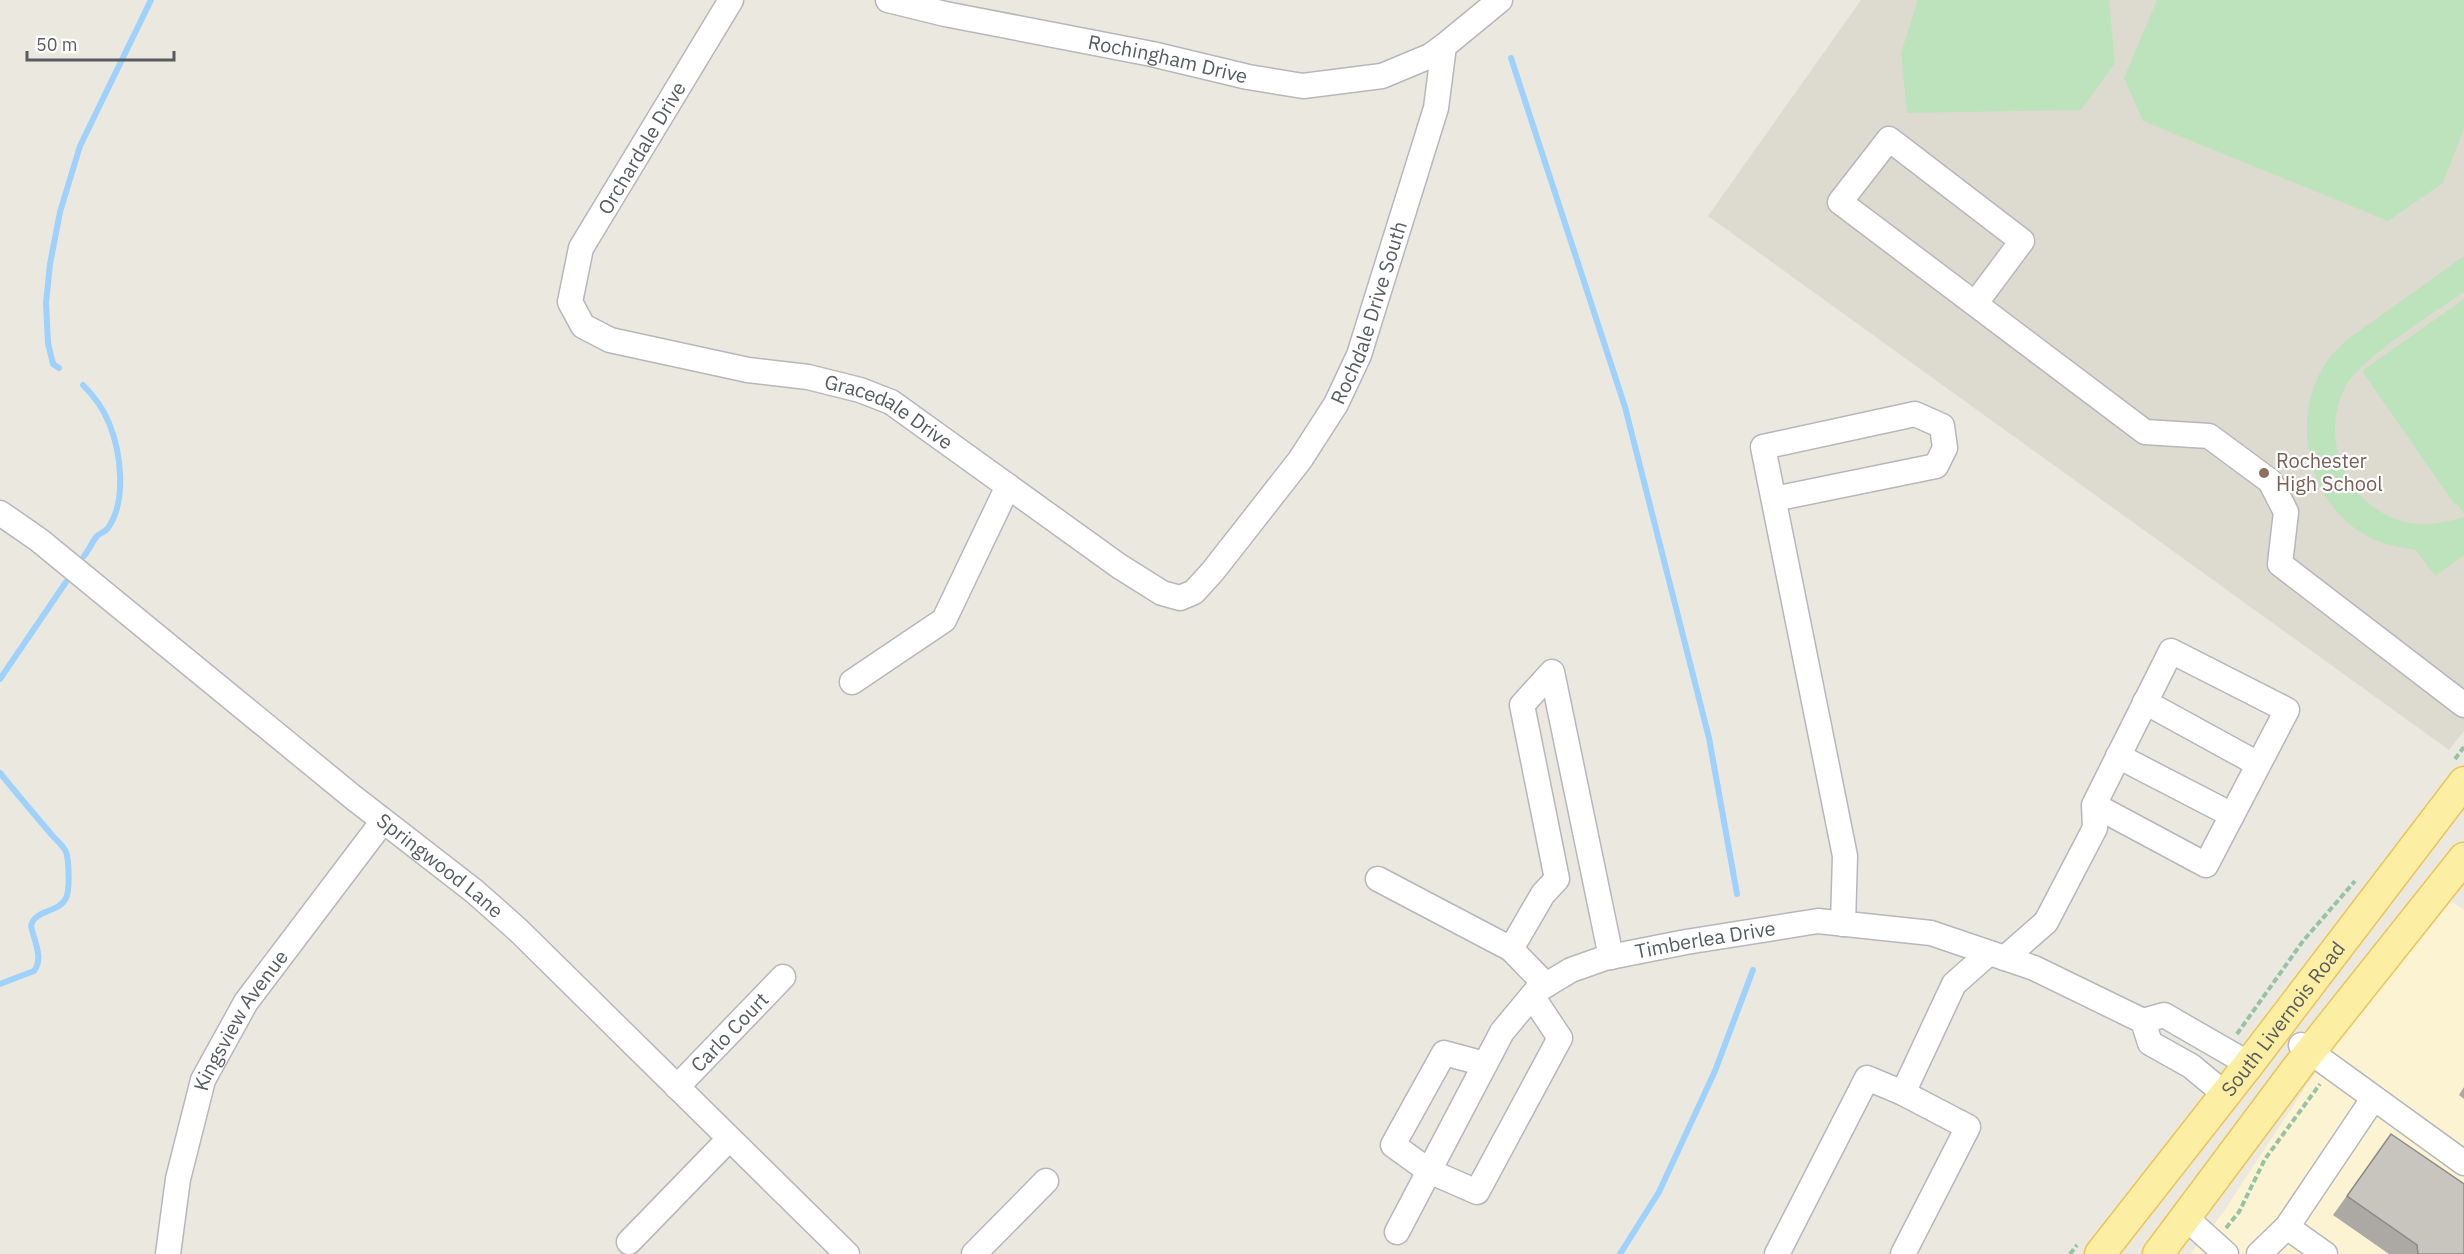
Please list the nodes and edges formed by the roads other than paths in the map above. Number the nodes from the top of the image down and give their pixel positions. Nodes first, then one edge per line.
1 (731, 0) edge
2 (888, 0) edge
3 (1500, 0) edge
4 (1444, 46) junction
5 (570, 303) joint
6 (1975, 304) junction
7 (1008, 486) junction
8 (1774, 500) junction
9 (0, 513) edge
10 (1180, 598) joint
11 (852, 682) dead end
12 (2145, 702) junction
13 (2464, 705) edge
14 (2118, 756) junction
15 (2259, 765) junction
16 (2464, 782) edge
17 (2094, 805) junction
18 (2232, 814) junction
19 (383, 820) junction
20 (2464, 834) edge
21 (2464, 858) edge
22 (1378, 879) dead end
23 (1844, 924) junction
24 (2400, 937) junction
25 (1511, 948) junction
26 (1997, 956) junction
27 (1611, 957) junction
28 (783, 977) dead end
29 (2306, 989) junction
30 (1539, 991) junction
31 (2143, 1021) junction
32 (2305, 1049) junction
33 (1485, 1064) junction
34 (2249, 1064) junction
35 (677, 1088) junction
36 (1903, 1093) junction
37 (2226, 1095) junction
38 (2373, 1099) junction
39 (729, 1139) junction
40 (2187, 1144) junction
41 (2464, 1163) edge
42 (1429, 1171) junction
43 (1046, 1181) dead end
44 (2186, 1218) junction
45 (2287, 1227) junction
46 (1397, 1232) dead end
47 (629, 1242) dead end
48 (168, 1254) edge
49 (846, 1254) edge
50 (974, 1254) edge
51 (1777, 1254) edge
52 (1903, 1254) edge
53 (2100, 1254) edge
54 (2119, 1254) edge
55 (2158, 1254) edge
56 (2226, 1254) edge
57 (2259, 1254) edge
58 (2325, 1254) edge

1 - 5 street, Orchardale Drive
2 - 4 street, Rochingham Drive
3 - 4 street
4 - 10 street, Rochdale Drive South
5 - 7 street, Gracedale Drive
6 - 6 street
6 - 13 street
7 - 10 street, Gracedale Drive
7 - 11 street
8 - 8 street
8 - 23 street
9 - 19 street, Springwood Lane
12 - 14 street
12 - 15 street
12 - 15 street
14 - 17 street
14 - 18 street
15 - 18 street
16 - 29 main road, South Livernois Road
17 - 18 street
17 - 26 street
19 - 35 street, Springwood Lane
19 - 48 street, Kingsview Avenue
20 - 24 main road
21 - 24 main road
22 - 25 street
23 - 26 street, Timberlea Drive
23 - 27 street, Timberlea Drive
24 - 32 main road
25 - 27 street
25 - 30 street
26 - 31 street, Timberlea Drive
26 - 36 street
27 - 30 street, Timberlea Drive
28 - 35 street, Carlo Court
29 - 32 main road
29 - 34 main road, South Livernois Road
30 - 33 street, Timberlea Drive
30 - 42 street
31 - 34 street, Timberlea Drive
31 - 37 street
32 - 38 street
32 - 44 main road
33 - 42 street, Timberlea Drive
33 - 42 street
34 - 37 main road, South Livernois Road
35 - 39 street, Springwood Lane
36 - 51 street
36 - 52 street
37 - 40 main road, South Livernois Road
38 - 41 street
38 - 45 street
39 - 47 street
39 - 49 street, Springwood Lane
40 - 53 main road, South Livernois Road
40 - 54 main road
42 - 46 street, Timberlea Drive
43 - 50 street
44 - 55 main road
44 - 56 street
45 - 57 street
45 - 58 street

